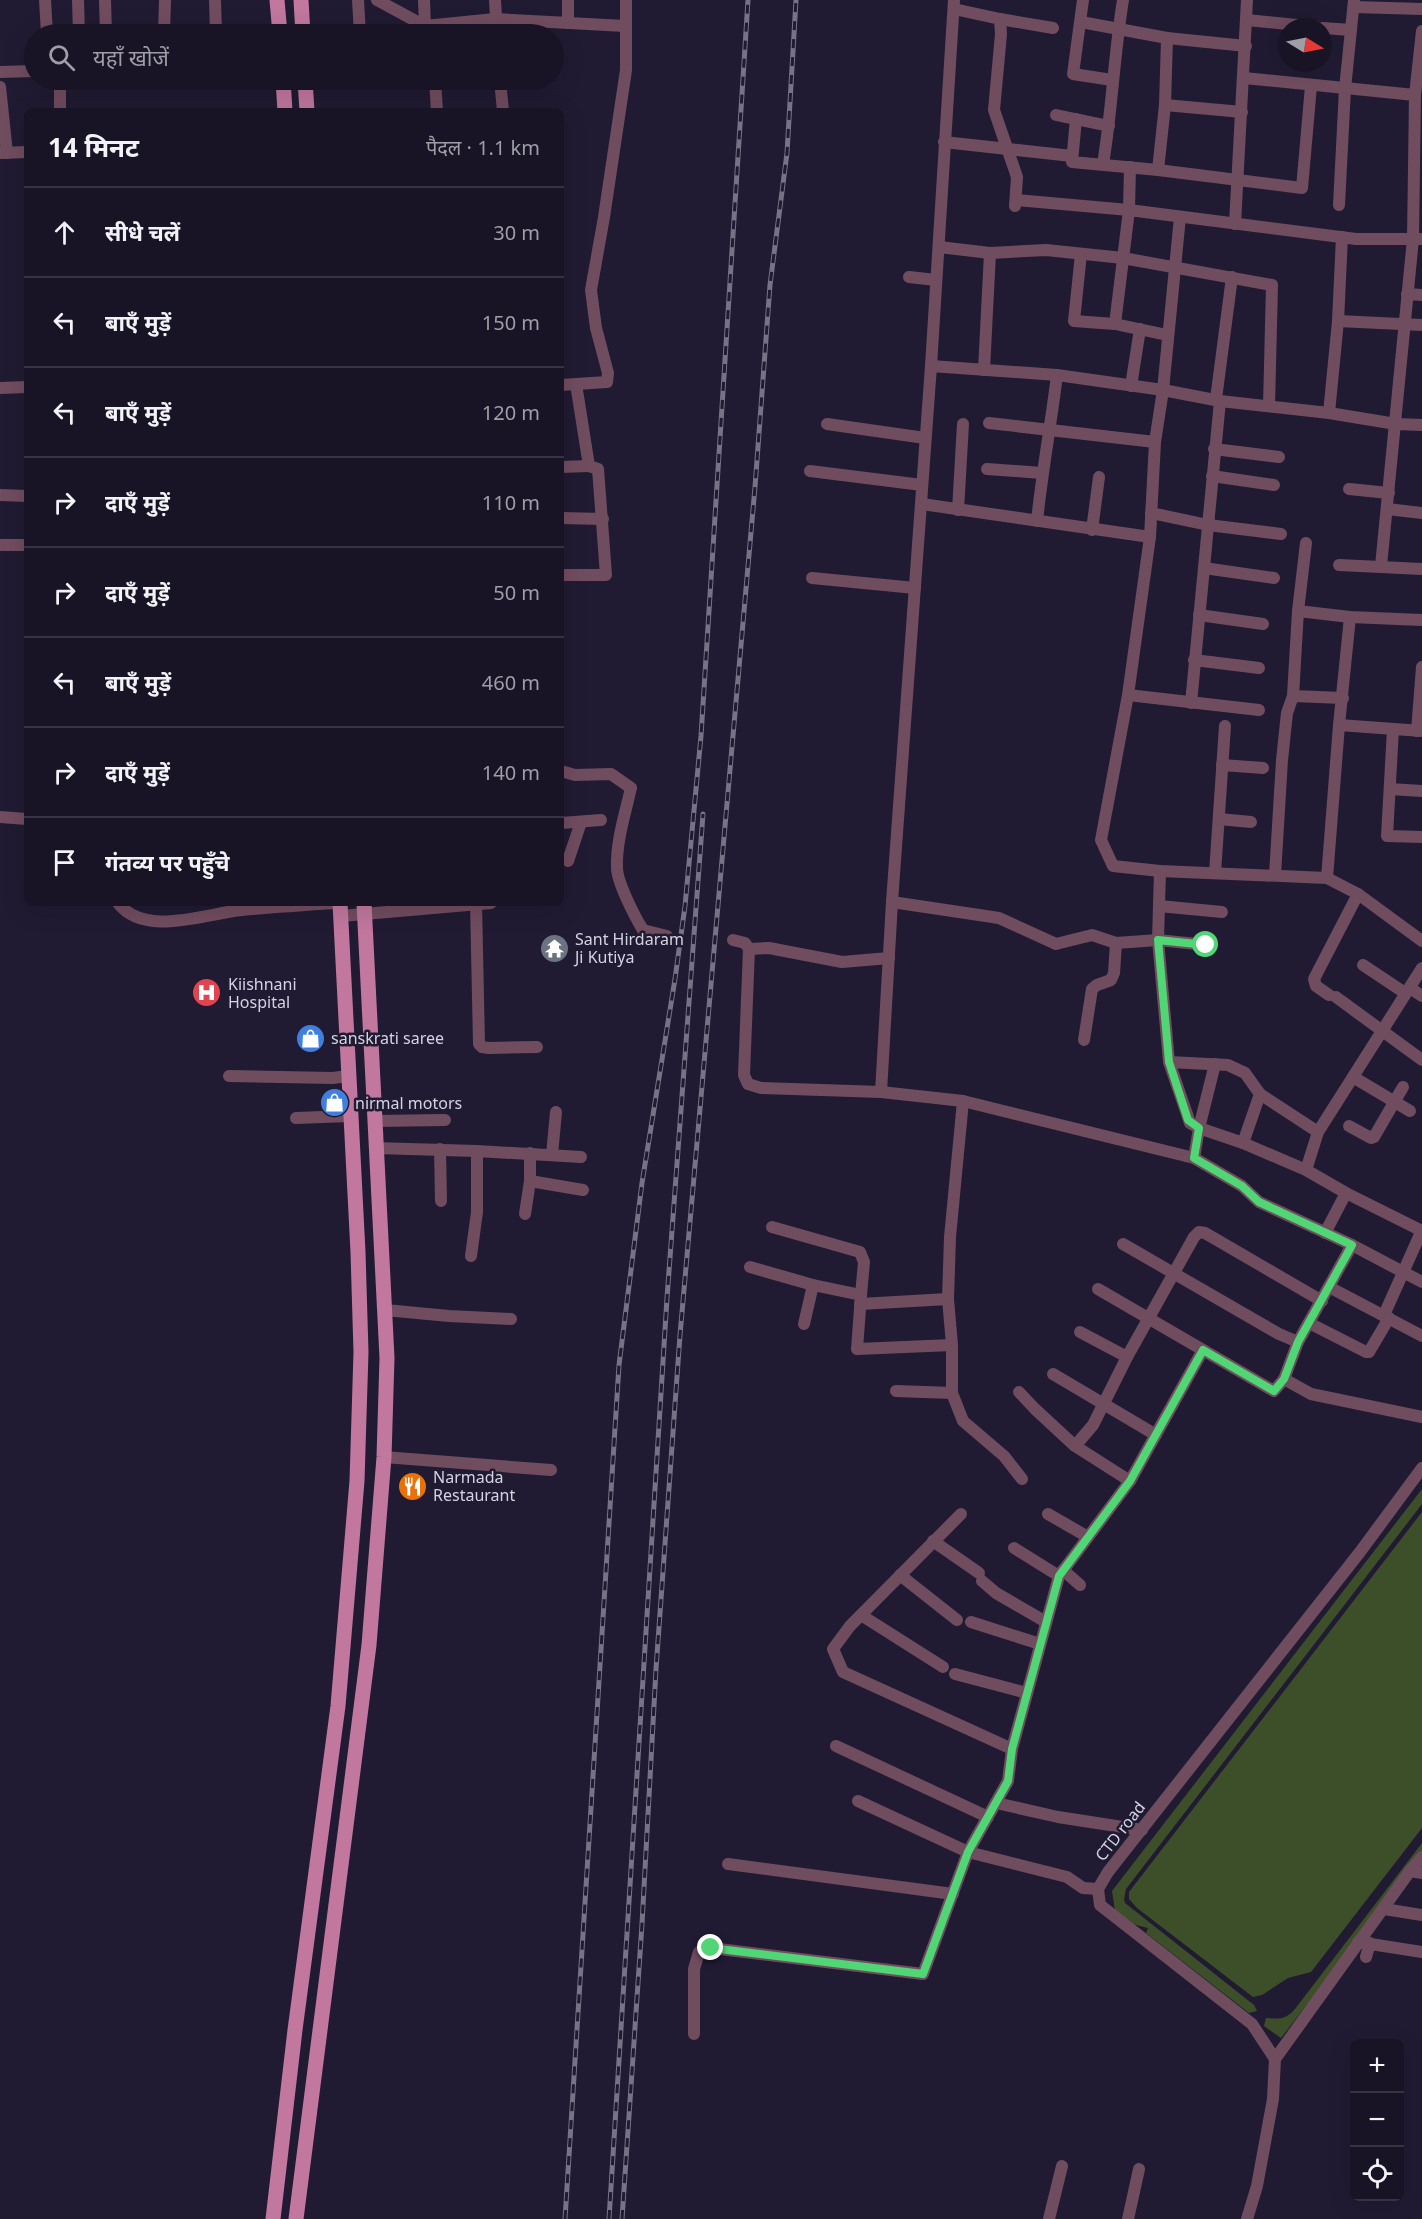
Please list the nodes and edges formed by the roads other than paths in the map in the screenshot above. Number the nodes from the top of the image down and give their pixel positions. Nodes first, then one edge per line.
1 (45, 0) edge
2 (78, 0) edge
3 (105, 0) edge
4 (165, 0) edge
5 (215, 0) edge
6 (278, 0) edge
7 (301, 0) edge
8 (357, 0) edge
9 (377, 0) edge
10 (424, 0) edge
11 (495, 0) edge
12 (567, 0) edge
13 (626, 0) edge
14 (1083, 0) edge
15 (1123, 0) edge
16 (1247, 0) edge
17 (1354, 3) edge
18 (954, 5) edge
19 (1422, 9) edge
20 (495, 19) junction
21 (1000, 19) junction
22 (1247, 20) junction
23 (1081, 22) junction
24 (568, 23) junction
25 (1278, 23) edge
26 (46, 24) edge
27 (79, 24) edge
28 (106, 24) edge
29 (164, 24) edge
30 (216, 24) edge
31 (279, 24) edge
32 (302, 24) edge
33 (359, 24) edge
34 (421, 24) edge
35 (429, 24) edge
36 (462, 24) edge
37 (496, 24) edge
38 (625, 26) junction
39 (1053, 28) dead end
40 (1118, 29) junction
41 (1332, 29) edge
42 (1351, 30) junction
43 (1422, 31) edge
44 (1167, 38) junction
45 (1246, 46) junction
46 (24, 71) edge
47 (0, 72) edge
48 (1420, 75) edge
49 (1244, 78) junction
50 (1112, 80) junction
51 (1311, 86) junction
52 (0, 87) edge
53 (1346, 89) junction
54 (60, 90) edge
55 (284, 90) edge
56 (306, 90) edge
57 (436, 90) edge
58 (501, 90) edge
59 (1415, 95) junction
60 (1165, 105) junction
61 (60, 108) edge
62 (285, 108) edge
63 (307, 108) edge
64 (437, 108) edge
65 (503, 108) edge
66 (1242, 112) junction
67 (1056, 115) dead end
68 (1076, 119) junction
69 (1109, 126) junction
70 (1418, 135) edge
71 (944, 142) junction
72 (1006, 147) junction
73 (24, 152) edge
74 (4, 153) edge
75 (1072, 156) junction
76 (1103, 164) junction
77 (1130, 167) junction
78 (1158, 170) junction
79 (1238, 178) junction
80 (1418, 190) edge
81 (1339, 205) dead end
82 (1129, 210) junction
83 (1180, 217) junction
84 (1235, 224) junction
85 (1342, 237) junction
86 (1417, 239) edge
87 (939, 247) junction
88 (990, 253) junction
89 (1081, 254) junction
90 (1123, 258) junction
91 (1416, 268) edge
92 (1174, 269) junction
93 (909, 277) dead end
94 (1232, 277) junction
95 (936, 280) junction
96 (1407, 294) junction
97 (1422, 296) edge
98 (1338, 321) junction
99 (1115, 324) junction
100 (1405, 324) junction
101 (1422, 325) edge
102 (1140, 329) junction
103 (1167, 335) junction
104 (931, 366) junction
105 (984, 370) junction
106 (1057, 375) junction
107 (576, 384) junction
108 (564, 385) edge
109 (1131, 386) junction
110 (24, 387) edge
111 (0, 388) edge
112 (1163, 390) junction
113 (1218, 400) junction
114 (1269, 406) junction
115 (1329, 413) junction
116 (989, 423) dead end
117 (827, 424) dead end
118 (963, 424) dead end
119 (1396, 424) junction
120 (1422, 425) edge
121 (1051, 429) junction
122 (925, 438) junction
123 (1155, 442) junction
124 (1214, 450) junction
125 (1279, 457) dead end
126 (589, 466) junction
127 (564, 467) edge
128 (987, 469) dead end
129 (810, 471) dead end
130 (1042, 473) junction
131 (1212, 476) junction
132 (1099, 477) dead end
133 (922, 485) junction
134 (1274, 485) dead end
135 (1349, 489) dead end
136 (1389, 493) junction
137 (0, 495) edge
138 (24, 496) edge
139 (922, 504) junction
140 (958, 510) junction
141 (1387, 510) junction
142 (1151, 513) junction
143 (1422, 513) edge
144 (564, 518) edge
145 (603, 519) junction
146 (1037, 521) junction
147 (1208, 525) junction
148 (1092, 530) junction
149 (1281, 534) dead end
150 (1150, 537) junction
151 (1306, 543) dead end
152 (0, 545) edge
153 (24, 545) edge
154 (1339, 565) dead end
155 (1381, 566) junction
156 (1204, 568) junction
157 (1422, 569) edge
158 (564, 575) edge
159 (812, 578) dead end
160 (1274, 578) dead end
161 (915, 588) junction
162 (1298, 611) junction
163 (1199, 615) junction
164 (1350, 617) junction
165 (1422, 620) edge
166 (1263, 624) dead end
167 (1194, 660) junction
168 (1258, 668) dead end
169 (1422, 668) edge
170 (1128, 694) junction
171 (1293, 696) junction
172 (1343, 698) junction
173 (1191, 703) junction
174 (1259, 710) dead end
175 (1339, 725) junction
176 (1225, 726) dead end
177 (1394, 729) junction
178 (1420, 731) edge
179 (1222, 765) junction
180 (1263, 768) dead end
181 (564, 772) edge
182 (1390, 789) junction
183 (1422, 791) edge
184 (0, 817) edge
185 (24, 819) edge
186 (1219, 819) junction
187 (601, 820) dead end
188 (581, 822) junction
189 (1251, 822) dead end
190 (564, 823) edge
191 (1422, 837) edge
192 (568, 861) dead end
193 (1160, 871) junction
194 (1215, 873) junction
195 (1275, 875) junction
196 (1327, 878) junction
197 (1358, 894) junction
198 (892, 902) junction
199 (120, 906) edge
200 (239, 906) edge
201 (420, 906) edge
202 (476, 906) edge
203 (1159, 906) junction
204 (339, 907) edge
205 (364, 909) edge
206 (1222, 912) dead end
207 (667, 936) dead end
208 (733, 940) dead end
209 (1158, 940) junction
210 (1422, 941) edge
211 (1116, 943) junction
212 (1206, 945) dead end
213 (749, 949) junction
214 (889, 958) junction
215 (1363, 965) dead end
216 (1422, 968) edge
217 (1408, 990) junction
218 (1422, 996) edge
219 (1382, 1031) junction
220 (1084, 1041) dead end
221 (537, 1047) dead end
222 (1422, 1060) edge
223 (1169, 1062) junction
224 (1215, 1064) junction
225 (229, 1076) dead end
226 (348, 1076) junction
227 (1353, 1077) junction
228 (1403, 1087) dead end
229 (881, 1092) junction
230 (1260, 1094) junction
231 (963, 1101) junction
232 (1395, 1102) junction
233 (1410, 1111) dead end
234 (556, 1112) dead end
235 (350, 1116) junction
236 (296, 1118) dead end
237 (445, 1120) dead end
238 (375, 1121) junction
239 (1349, 1126) dead end
240 (1199, 1128) junction
241 (1318, 1132) junction
242 (1243, 1143) junction
243 (375, 1148) junction
244 (440, 1149) junction
245 (477, 1151) junction
246 (530, 1154) junction
247 (552, 1155) junction
248 (582, 1157) dead end
249 (1194, 1158) junction
250 (1306, 1170) junction
251 (530, 1181) junction
252 (583, 1190) dead end
253 (1346, 1193) junction
254 (441, 1201) dead end
255 (525, 1214) dead end
256 (772, 1227) dead end
257 (1422, 1231) edge
258 (1325, 1233) junction
259 (1123, 1245) dead end
260 (1352, 1245) junction
261 (471, 1256) dead end
262 (750, 1267) dead end
263 (1402, 1272) junction
264 (1174, 1273) junction
265 (1422, 1282) edge
266 (813, 1285) junction
267 (1329, 1287) junction
268 (1098, 1289) dead end
269 (948, 1299) junction
270 (860, 1300) junction
271 (1322, 1301) junction
272 (385, 1310) junction
273 (1387, 1316) junction
274 (1149, 1318) junction
275 (511, 1319) dead end
276 (1309, 1323) junction
277 (804, 1324) dead end
278 (1080, 1332) dead end
279 (1422, 1336) edge
280 (1298, 1342) junction
281 (952, 1345) junction
282 (1203, 1350) junction
283 (1127, 1357) junction
284 (1053, 1374) dead end
285 (1284, 1379) junction
286 (896, 1391) dead end
287 (1019, 1392) dead end
288 (951, 1393) junction
289 (1105, 1403) junction
290 (1422, 1417) edge
291 (1156, 1435) junction
292 (1076, 1446) junction
293 (384, 1456) junction
294 (1422, 1468) edge
295 (551, 1470) dead end
296 (1022, 1479) dead end
297 (1130, 1481) junction
298 (961, 1514) dead end
299 (1048, 1514) dead end
300 (1088, 1537) junction
301 (933, 1541) junction
302 (1014, 1548) dead end
303 (1061, 1573) junction
304 (900, 1575) junction
305 (1080, 1585) dead end
306 (861, 1614) junction
307 (957, 1620) dead end
308 (971, 1622) dead end
309 (1046, 1622) junction
310 (1040, 1644) junction
311 (943, 1667) dead end
312 (955, 1674) dead end
313 (1027, 1694) junction
314 (836, 1746) dead end
315 (1012, 1749) junction
316 (858, 1801) dead end
317 (996, 1803) junction
318 (988, 1817) junction
319 (1142, 1830) junction
320 (968, 1852) junction
321 (1422, 1857) edge
322 (728, 1864) dead end
323 (1416, 1872) edge
324 (1098, 1889) junction
325 (953, 1894) junction
326 (1384, 1909) junction
327 (1422, 1915) edge
328 (1364, 1942) junction
329 (1422, 1952) edge
330 (1366, 1957) dead end
331 (694, 2034) dead end
332 (1275, 2059) junction
333 (1062, 2166) dead end
334 (1139, 2169) dead end
335 (273, 2219) edge
336 (296, 2219) edge
337 (1049, 2219) edge
338 (1128, 2219) edge
339 (1247, 2219) edge

1 - 26 street
2 - 27 street
3 - 28 street
4 - 29 street
5 - 30 street
6 - 31 main road
7 - 32 main road
8 - 33 street
9 - 34 street
10 - 35 street
11 - 20 street
12 - 24 street
13 - 38 street
14 - 23 street
15 - 40 street
16 - 22 street
17 - 19 street
17 - 42 street
18 - 21 street
18 - 71 street
20 - 24 street
20 - 36 street
20 - 37 street
21 - 39 street
21 - 72 street
22 - 25 street
22 - 45 street
23 - 40 street
23 - 50 street
24 - 38 street
38 - 107 street
40 - 44 street
40 - 50 street
41 - 42 street
42 - 53 street
43 - 48 street
44 - 45 street
44 - 60 street
45 - 49 street
46 - 47 street
48 - 59 street
49 - 51 street
49 - 66 street
50 - 69 street
51 - 53 street
51 - 79 street
52 - 74 street
53 - 59 street
53 - 81 street
54 - 61 street
55 - 62 main road
56 - 63 main road
57 - 64 street
58 - 65 street
59 - 70 street
60 - 66 street
60 - 78 street
66 - 79 street
67 - 68 street
68 - 69 street
68 - 75 street
69 - 76 street
70 - 80 street
71 - 72 street
71 - 87 street
72 - 75 street
72 - 82 street
73 - 74 street
75 - 76 street
76 - 77 street
77 - 78 street
77 - 82 street
78 - 79 street
79 - 84 street
80 - 86 street
82 - 83 street
82 - 90 street
83 - 84 street
83 - 92 street
84 - 85 street
85 - 86 street
85 - 98 street
86 - 91 street
87 - 88 street
87 - 95 street
88 - 89 street
88 - 105 street
89 - 90 street
89 - 99 street
90 - 92 street
90 - 99 street
91 - 96 street
92 - 94 street
92 - 103 street
93 - 95 street
94 - 113 street
94 - 114 street
95 - 104 street
96 - 97 street
96 - 100 street
98 - 100 street
98 - 115 street
99 - 102 street
100 - 101 street
100 - 119 street
102 - 103 street
102 - 109 street
103 - 112 street
104 - 105 street
104 - 122 street
105 - 106 street
106 - 109 street
106 - 121 street
107 - 108 street
107 - 126 street
109 - 112 street
110 - 111 street
112 - 113 street
112 - 123 street
113 - 114 street
113 - 124 street
114 - 115 street
115 - 119 street
116 - 121 street
117 - 122 street
118 - 140 street
119 - 120 street
119 - 136 street
121 - 123 street
121 - 130 street
122 - 133 street
123 - 142 street
124 - 125 street
124 - 131 street
126 - 127 street
126 - 145 street
128 - 130 street
129 - 133 street
130 - 146 street
131 - 134 street
131 - 147 street
132 - 148 street
133 - 139 street
135 - 136 street
136 - 141 street
137 - 138 street
139 - 140 street
139 - 161 street
140 - 146 street
141 - 143 street
141 - 155 street
142 - 147 street
142 - 150 street
144 - 145 street
145 - 158 street
146 - 148 street
147 - 149 street
147 - 156 street
148 - 150 street
150 - 170 street
151 - 162 street
152 - 153 street
154 - 155 street
155 - 157 street
156 - 160 street
156 - 163 street
159 - 161 street
161 - 198 street
162 - 164 street
162 - 171 street
163 - 166 street
163 - 167 street
164 - 165 street
164 - 172 street
167 - 168 street
167 - 173 street
169 - 178 street
170 - 173 street
170 - 193 street
171 - 172 street
171 - 195 street
172 - 175 street
173 - 174 street
175 - 177 street
175 - 196 street
176 - 179 street
177 - 178 street
177 - 182 street
179 - 180 street
179 - 186 street
181 - 207 street
182 - 183 street
182 - 191 street
184 - 185 street
186 - 189 street
186 - 194 street
187 - 188 street
188 - 190 street
188 - 192 street
193 - 194 street
193 - 203 street
194 - 195 street
195 - 196 street
196 - 197 street
197 - 210 street
197 - 219 street
198 - 211 street
198 - 214 street
199 - 200 street
200 - 204 street
201 - 205 street
202 - 221 street
203 - 206 street
203 - 209 street
204 - 205 street
204 - 226 main road
205 - 238 main road
208 - 213 street
209 - 211 street
209 - 212 street
209 - 223 street
211 - 220 street
213 - 214 street
213 - 229 street
214 - 229 street
215 - 217 street
216 - 217 street
217 - 218 street
217 - 219 street
219 - 222 street
219 - 227 street
223 - 224 street
223 - 240 street
224 - 230 street
224 - 240 street
225 - 226 street
226 - 235 main road
227 - 232 street
227 - 241 street
228 - 232 street
229 - 231 street
230 - 241 street
230 - 242 street
231 - 249 street
231 - 269 street
232 - 233 street
232 - 239 street
234 - 247 street
235 - 236 street
235 - 335 main road
237 - 238 street
238 - 243 main road
240 - 242 street
240 - 249 street
241 - 250 street
242 - 250 street
243 - 244 street
243 - 272 main road
244 - 245 street
244 - 254 street
245 - 246 street
245 - 261 street
246 - 247 street
246 - 251 street
247 - 248 street
249 - 258 street
250 - 253 street
251 - 252 street
251 - 255 street
253 - 257 street
253 - 258 street
256 - 270 street
257 - 263 street
258 - 260 street
259 - 264 street
260 - 263 street
260 - 267 street
262 - 266 street
263 - 265 street
263 - 273 street
264 - 271 street
264 - 274 street
264 - 280 street
266 - 270 street
266 - 277 street
267 - 271 street
267 - 273 street
268 - 274 street
269 - 270 street
269 - 281 street
270 - 281 street
271 - 276 street
272 - 275 street
272 - 293 main road
273 - 276 street
273 - 279 street
274 - 282 street
274 - 283 street
276 - 280 street
278 - 283 street
280 - 285 street
281 - 288 street
282 - 285 street
282 - 291 street
283 - 289 street
284 - 289 street
285 - 290 street
286 - 288 street
287 - 292 street
288 - 296 street
289 - 291 street
289 - 292 street
291 - 297 street
292 - 297 street
293 - 295 street
293 - 336 main road
294 - 319 street, CTD road
297 - 300 street
298 - 301 street
299 - 300 street
300 - 303 street
301 - 304 street
301 - 309 street
302 - 303 street
303 - 305 street
303 - 309 street
304 - 306 street
304 - 307 street
306 - 311 street
306 - 315 street
308 - 310 street
309 - 310 street
310 - 313 street
312 - 313 street
313 - 315 street
314 - 318 street
315 - 317 street
316 - 320 street
317 - 318 street
317 - 319 street
318 - 320 street
319 - 324 street, CTD road
320 - 324 street
320 - 325 street
321 - 323 street
322 - 325 street
323 - 326 street
324 - 332 street
325 - 331 street
326 - 327 street
326 - 328 street
328 - 329 street
328 - 330 street
328 - 332 street
332 - 339 street
333 - 337 street
334 - 338 street

